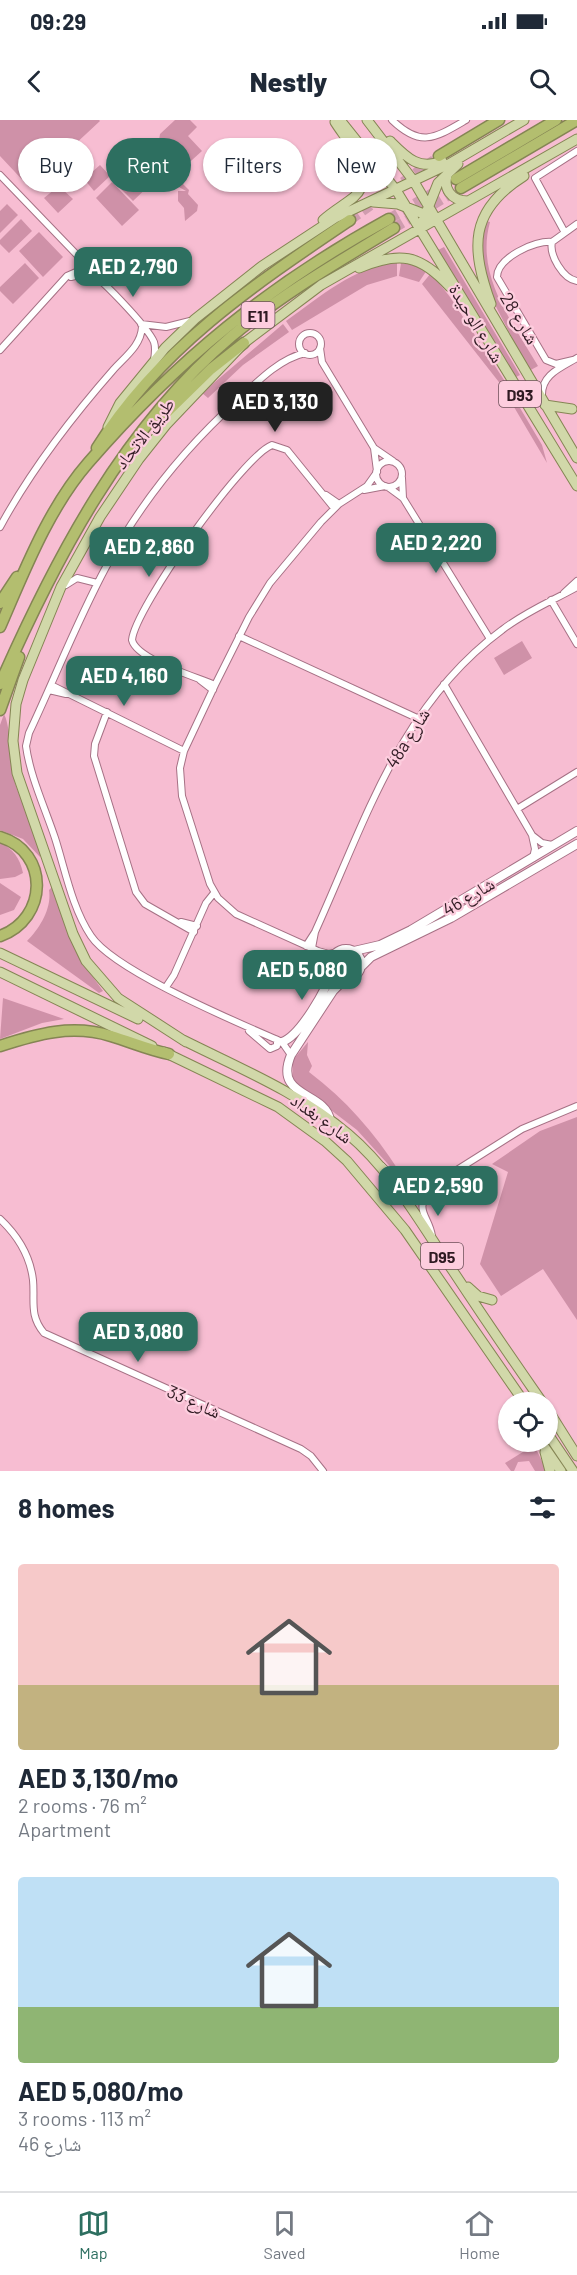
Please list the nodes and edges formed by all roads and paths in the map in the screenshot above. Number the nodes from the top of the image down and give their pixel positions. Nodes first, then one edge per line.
1 (334, 120) edge
2 (340, 120) edge
3 (367, 120) edge
4 (392, 120) edge
5 (466, 120) edge
6 (499, 120) edge
7 (524, 120) edge
8 (556, 120) edge
9 (577, 120) edge
10 (377, 131) junction
11 (354, 138) edge
12 (483, 144) junction
13 (576, 144) edge
14 (439, 156) tunnel mouth
15 (0, 175) edge
16 (456, 178) junction
17 (413, 180) junction
18 (397, 189) edge
19 (391, 192) edge
20 (397, 192) edge
21 (471, 200) junction
22 (367, 202) junction
23 (405, 206) junction
24 (426, 210) junction
25 (350, 220) tunnel mouth
26 (436, 220) junction
27 (577, 224) edge
28 (420, 228) junction
29 (316, 229) junction
30 (564, 231) junction
31 (552, 242) junction
32 (83, 269) junction
33 (337, 276) junction
34 (577, 281) edge
35 (107, 287) junction
36 (56, 288) junction
37 (463, 302) junction
38 (195, 319) junction
39 (497, 323) junction
40 (141, 326) junction
41 (154, 343) junction
42 (244, 343) junction
43 (299, 343) junction
44 (136, 345) junction
45 (320, 348) junction
46 (0, 350) edge
47 (307, 354) junction
48 (575, 359) edge
49 (288, 360) junction
50 (154, 361) junction
51 (325, 367) junction
52 (544, 403) junction
53 (572, 409) dead end
54 (145, 430) junction
55 (107, 432) junction
56 (374, 448) junction
57 (577, 458) edge
58 (393, 462) junction
59 (87, 463) junction
60 (377, 471) junction
61 (402, 478) junction
62 (386, 486) junction
63 (577, 486) edge
64 (363, 490) junction
65 (403, 498) junction
66 (337, 506) junction
67 (0, 527) edge
68 (82, 548) junction
69 (32, 557) junction
70 (82, 579) junction
71 (577, 581) edge
72 (96, 585) junction
73 (577, 587) edge
74 (563, 593) junction
75 (57, 597) junction
76 (551, 600) junction
77 (0, 603) edge
78 (34, 611) junction
79 (0, 627) edge
80 (239, 636) junction
81 (490, 639) junction
82 (577, 644) edge
83 (0, 684) edge
84 (444, 684) junction
85 (214, 687) junction
86 (50, 688) junction
87 (0, 710) edge
88 (109, 713) junction
89 (417, 718) junction
90 (185, 748) junction
91 (576, 775) edge
92 (517, 809) junction
93 (577, 831) edge
94 (532, 835) junction
95 (0, 837) edge
96 (577, 844) edge
97 (554, 845) junction
98 (533, 858) junction
99 (216, 895) junction
100 (196, 929) junction
101 (0, 936) edge
102 (309, 947) junction
103 (338, 951) junction
104 (354, 951) junction
105 (321, 952) junction
106 (0, 953) edge
107 (362, 966) junction
108 (332, 968) junction
109 (0, 972) edge
110 (345, 980) junction
111 (169, 988) junction
112 (231, 1019) junction
113 (279, 1041) junction
114 (186, 1042) junction
115 (0, 1046) edge
116 (169, 1054) junction
117 (291, 1055) junction
118 (577, 1106) edge
119 (330, 1120) junction
120 (376, 1163) junction
121 (434, 1187) junction
122 (0, 1219) edge
123 (432, 1240) junction
124 (452, 1271) junction
125 (492, 1300) dead end
126 (518, 1392) edge
127 (535, 1392) edge
128 (558, 1423) edge
129 (558, 1426) edge
130 (577, 1446) edge
131 (558, 1449) edge
132 (544, 1452) edge
133 (548, 1452) edge
134 (577, 1456) edge
135 (323, 1471) edge
136 (550, 1471) edge
137 (561, 1471) edge
138 (573, 1471) edge

1 - 29 main road
2 - 11 main road, D93
3 - 10 main road, D93
4 - 5 street
6 - 14 highway
7 - 12 main road, E11
8 - 16 highway
9 - 16 highway
10 - 12 main road
10 - 17 main road, D93
12 - 16 main road
12 - 17 main road, E11
13 - 21 main road, E11
13 - 30 street
13 - 39 main road
15 - 32 street
16 - 21 main road
16 - 24 main road
17 - 18 main road, E11
17 - 24 main road, شارع الوحيدة / D93
19 - 22 main road, E11
20 - 23 main road, شارع الوحيدة / D93
21 - 26 main road, E11
22 - 23 main road
22 - 29 main road, E11
23 - 24 main road
23 - 28 main road, شارع الوحيدة / D93
24 - 26 main road, شارع الوحيدة / D93
24 - 28 main road
25 - 55 highway
26 - 28 main road, E11
26 - 39 main road, شارع الوحيدة / D93
27 - 30 street, شارع 28
28 - 33 main road, E11
28 - 37 main road, شارع الوحيدة / D93
29 - 38 main road, E11
30 - 31 street, شارع 28
31 - 34 street
31 - 48 street, شارع 28
32 - 35 street
32 - 36 street
33 - 37 main road
33 - 42 main road, E11
35 - 36 street
35 - 40 street
36 - 46 street
37 - 63 main road, شارع الوحيدة / D93
38 - 40 street
38 - 50 main road, E11
39 - 52 main road, شارع الوحيدة / D93
40 - 41 street
40 - 44 street
41 - 44 street
41 - 50 street
42 - 54 highway
42 - 68 main road
43 - 45 street
43 - 47 street
43 - 49 street
44 - 67 street
45 - 47 street
45 - 51 street
47 - 49 street
47 - 51 street
48 - 52 street
49 - 72 street
50 - 55 main road, E11
51 - 56 street
52 - 53 main road
52 - 57 main road, شارع الوحيدة / D93
54 - 59 highway, طريق الاتحاد / E11
54 - 78 highway, طريق الاتحاد / E11
55 - 59 highway
56 - 58 street
56 - 60 street
58 - 60 street
58 - 61 street
59 - 69 highway, طريق الاتحاد / E11
60 - 62 street
60 - 64 street
61 - 62 street
61 - 65 street
62 - 64 street
62 - 65 street
64 - 66 street
65 - 81 street
66 - 80 street
66 - 85 street
68 - 70 street
68 - 75 main road
69 - 77 highway
69 - 79 highway, طريق الاتحاد / E11
70 - 72 street
70 - 75 street
71 - 74 street, 48a شارع
72 - 86 street
73 - 74 street, 48a شارع
74 - 76 street, 48a شارع
75 - 114 main road
76 - 81 street, 48a شارع
76 - 82 street
78 - 83 highway, طريق الاتحاد / E11
78 - 87 highway
80 - 85 street
80 - 89 street
81 - 84 street, 48a شارع
84 - 89 street, 48a شارع
84 - 92 street
85 - 90 street
86 - 88 street
86 - 111 street
88 - 90 street
88 - 100 street
89 - 102 street, 48a شارع
90 - 99 street
91 - 92 street
92 - 94 street
93 - 97 street, شارع 46
94 - 97 street
94 - 98 street
95 - 101 highway
96 - 107 street, شارع 46
97 - 98 street, شارع 46
98 - 104 street, شارع 46
99 - 100 street
99 - 102 street
100 - 111 street
102 - 105 street
103 - 104 street
103 - 105 street
103 - 108 street
104 - 107 street
105 - 108 street
106 - 114 main road, شارع بغداد / D95
107 - 110 street
108 - 110 street
108 - 113 street
109 - 116 main road, شارع بغداد / D95
110 - 117 street
111 - 112 street
112 - 113 street
112 - 113 street
113 - 117 street
114 - 119 main road, شارع بغداد / D95
115 - 116 highway
116 - 126 main road, شارع بغداد / D95
117 - 119 street
118 - 121 street
119 - 120 main road, شارع بغداد / D95
120 - 121 street
120 - 123 main road, شارع بغداد / D95
121 - 123 street
122 - 135 street, شارع 33
123 - 124 main road, شارع بغداد / D95
124 - 125 main road
124 - 127 main road, شارع بغداد / D95
128 - 130 main road
129 - 134 main road
131 - 138 main road
132 - 136 main road
133 - 137 main road

